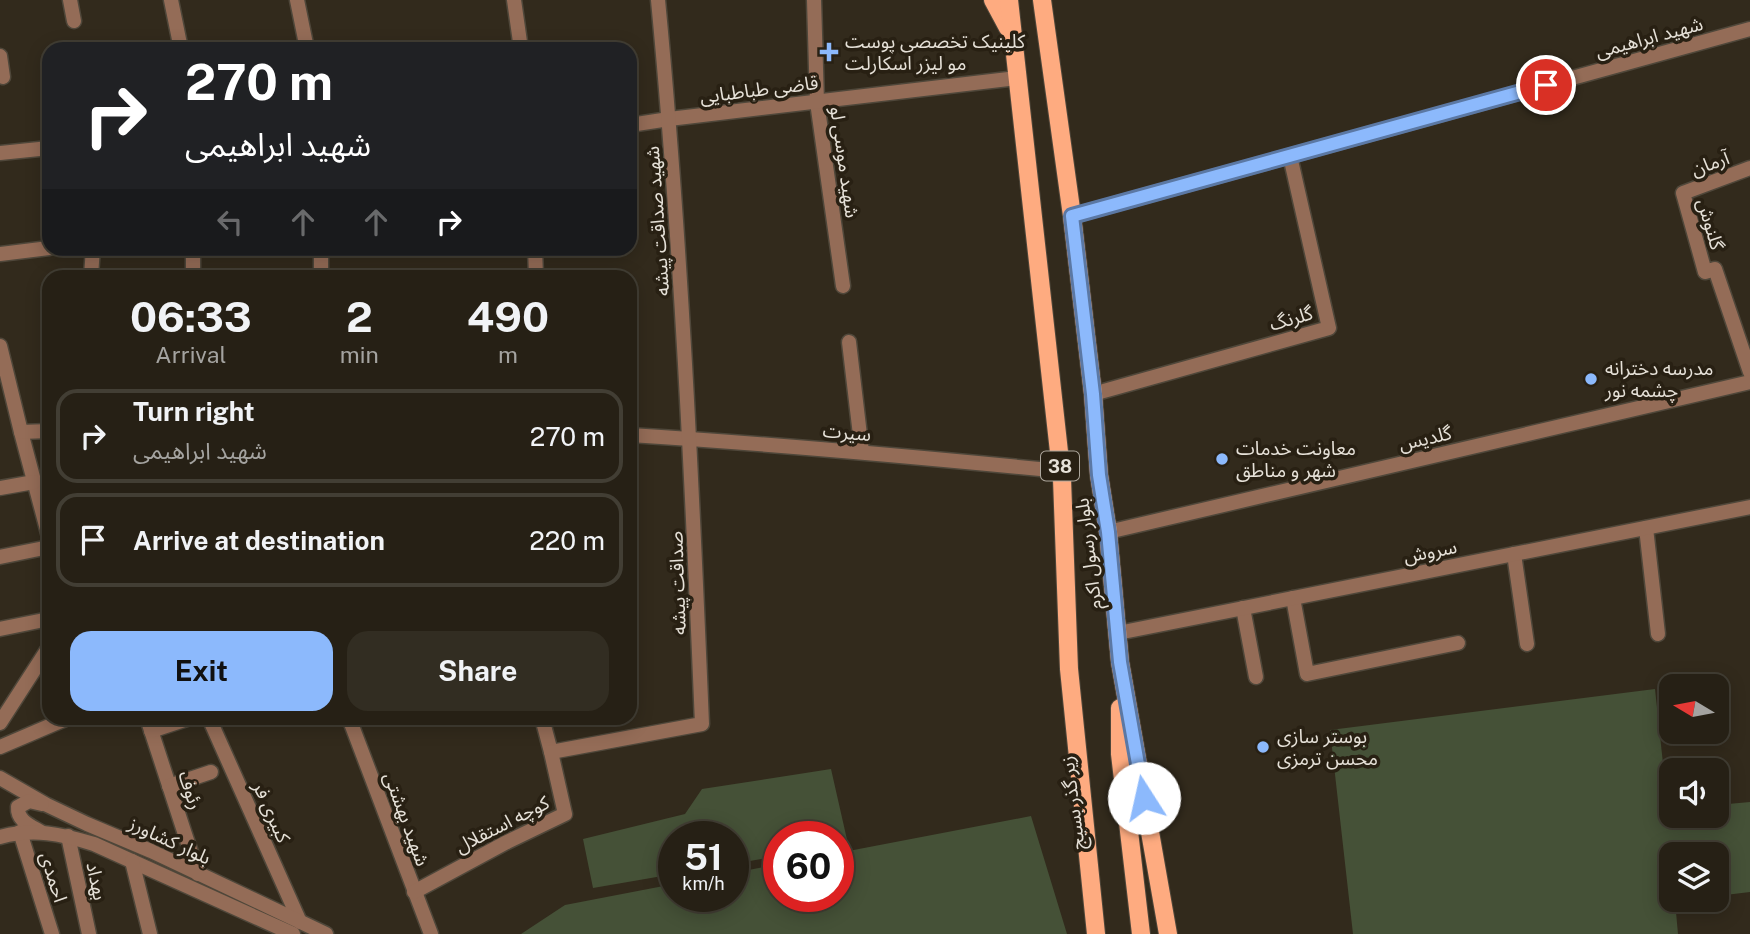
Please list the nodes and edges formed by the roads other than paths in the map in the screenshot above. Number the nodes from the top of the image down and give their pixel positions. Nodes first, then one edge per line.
1 (70, 0) edge
2 (170, 0) edge
3 (297, 0) edge
4 (514, 0) edge
5 (658, 0) edge
6 (814, 0) edge
7 (993, 0) edge
8 (1009, 0) edge
9 (1042, 0) edge
10 (1051, 0) edge
11 (74, 21) dead end
12 (1750, 29) edge
13 (1047, 38) junction
14 (1013, 39) junction
15 (179, 42) edge
16 (306, 42) edge
17 (520, 42) edge
18 (0, 56) edge
19 (3, 77) dead end
20 (1017, 78) junction
21 (817, 102) junction
22 (669, 119) junction
23 (637, 124) edge
24 (42, 149) edge
25 (0, 153) edge
26 (1290, 156) junction
27 (1750, 168) edge
28 (1683, 193) joint
29 (1072, 216) junction
30 (42, 249) edge
31 (0, 254) edge
32 (843, 286) dead end
33 (849, 342) dead end
34 (0, 346) edge
35 (1750, 372) edge
36 (1750, 382) edge
37 (5, 394) edge
38 (1093, 394) junction
39 (42, 431) edge
40 (21, 432) junction
41 (637, 435) edge
42 (690, 439) junction
43 (862, 452) junction
44 (1061, 471) junction
45 (34, 482) junction
46 (0, 488) edge
47 (1750, 507) edge
48 (42, 511) edge
49 (1646, 528) junction
50 (1108, 532) junction
51 (42, 548) edge
52 (1514, 554) junction
53 (0, 557) edge
54 (1293, 598) junction
55 (1243, 608) junction
56 (42, 620) edge
57 (0, 629) edge
58 (1118, 633) junction
59 (1658, 634) dead end
60 (1458, 643) dead end
61 (1527, 644) dead end
62 (42, 658) edge
63 (1120, 662) junction
64 (1069, 669) junction
65 (1256, 677) dead end
66 (0, 723) edge
67 (52, 725) edge
68 (149, 725) edge
69 (212, 725) edge
70 (352, 725) edge
71 (543, 725) edge
72 (0, 747) edge
73 (551, 752) junction
74 (211, 772) dead end
75 (0, 778) edge
76 (169, 786) junction
77 (47, 804) junction
78 (20, 832) junction
79 (41, 832) junction
80 (68, 836) junction
81 (0, 837) edge
82 (132, 861) junction
83 (198, 874) junction
84 (414, 892) junction
85 (297, 928) edge
86 (52, 934) edge
87 (89, 934) edge
88 (150, 934) edge
89 (326, 934) edge
90 (431, 934) edge
91 (1096, 934) edge
92 (1108, 934) edge
93 (1141, 934) edge
94 (1168, 934) edge

1 - 11 street
2 - 15 street
3 - 16 street
4 - 17 street
5 - 22 street, شهید صداقت پیشه
6 - 21 street, شهید موسی لو
7 - 14 main road
8 - 14 main road, بلوار رسول اکرم / 38
9 - 13 main road, بلوار رسول اکرم / 38
10 - 13 main road
12 - 26 street, شهید ابراهیمی
13 - 29 main road, بلوار رسول اکرم / 38
14 - 20 main road, بلوار رسول اکرم / 38
18 - 19 street
20 - 21 street, قاضی طباطبایی
20 - 44 main road, بلوار رسول اکرم / 38
21 - 22 street, قاضی طباطبایی
21 - 32 street, شهید موسی لو
22 - 23 street, قاضی طباطبایی
22 - 42 street, شهید صداقت پیشه
24 - 25 street
26 - 29 street, شهید ابراهیمی
26 - 38 street, گلرنگ
27 - 28 street, آرمان
28 - 35 street, گلنوش
29 - 38 main road, بلوار رسول اکرم / 38
30 - 31 street
33 - 43 street
34 - 37 street
36 - 50 street, گلدیس
37 - 40 street
38 - 50 main road, بلوار رسول اکرم / 38
39 - 40 street
40 - 45 street
41 - 42 street, سیرت
42 - 43 street, سیرت
42 - 73 street, صداقت پیشه
43 - 44 street, سیرت
44 - 64 main road, بلوار رسول اکرم / 38
45 - 46 street
45 - 48 street
47 - 49 street, سروش
49 - 52 street, سروش
49 - 59 street
50 - 58 main road, بلوار رسول اکرم / 38
51 - 53 street
52 - 54 street, سروش
52 - 61 street
54 - 55 street, سروش
54 - 60 street
55 - 58 street, سروش
55 - 65 street
56 - 57 street
58 - 63 main road, بلوار رسول اکرم / 38
62 - 66 street
63 - 93 main road
63 - 94 main road, بلوار رسول اکرم / 38
64 - 91 main road, بلوار رسول اکرم / 38
64 - 92 main road, زیر گذر بسیج
67 - 72 street
68 - 76 street, رئوف
69 - 85 street, کبیری فر
70 - 84 street, شهید بهشتی
71 - 73 street
73 - 84 street, کوچه استقلال
74 - 76 street
75 - 77 street, بلوار کشاورز
76 - 83 street, رئوف
77 - 79 street
77 - 83 street, بلوار کشاورز
78 - 79 street, بلوار کشاورز
78 - 81 street, بلوار کشاورز
78 - 86 street, احمدی
79 - 80 street, بلوار کشاورز
80 - 82 street, بلوار کشاورز
80 - 87 street, بهداد
82 - 85 street, بلوار کشاورز
82 - 88 street
83 - 85 street, بلوار کشاورز
84 - 90 street, شهید بهشتی
85 - 89 street, بلوار کشاورز

